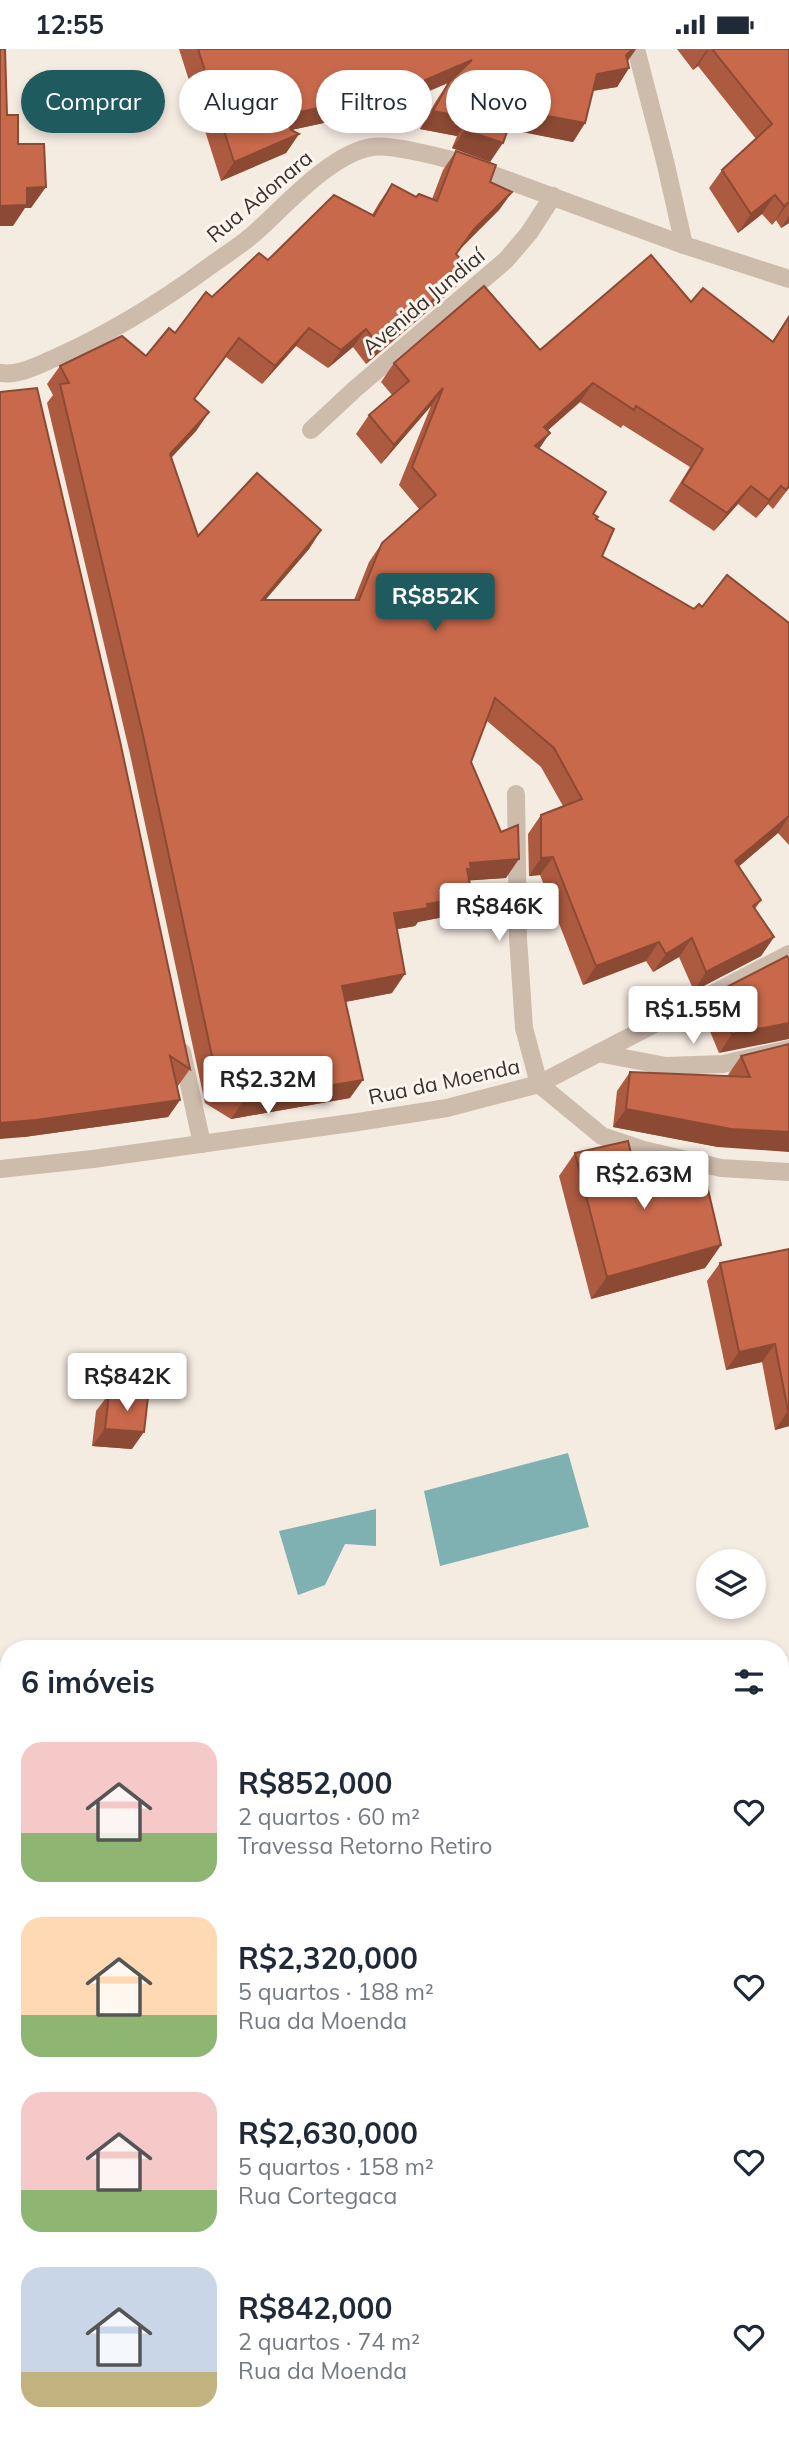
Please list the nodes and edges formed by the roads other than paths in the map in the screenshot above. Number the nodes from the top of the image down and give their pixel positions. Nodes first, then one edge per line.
1 (636, 49) edge
2 (553, 196) junction
3 (684, 245) junction
4 (789, 279) edge
5 (0, 373) edge
6 (311, 430) dead end
7 (516, 795) dead end
8 (789, 954) edge
9 (179, 1037) edge
10 (789, 1049) edge
11 (598, 1053) junction
12 (539, 1084) junction
13 (202, 1144) junction
14 (0, 1169) edge
15 (789, 1171) edge

1 - 3 street
2 - 3 street, Rua Adonara
2 - 5 street, Rua Adonara
2 - 6 street, Avenida Jundiaí
3 - 4 street
7 - 12 street
8 - 11 street, Rua da Moenda
9 - 13 street
10 - 11 street
11 - 12 street, Rua da Moenda
12 - 13 street, Rua da Moenda
12 - 15 street
13 - 14 street, Rua da Moenda

